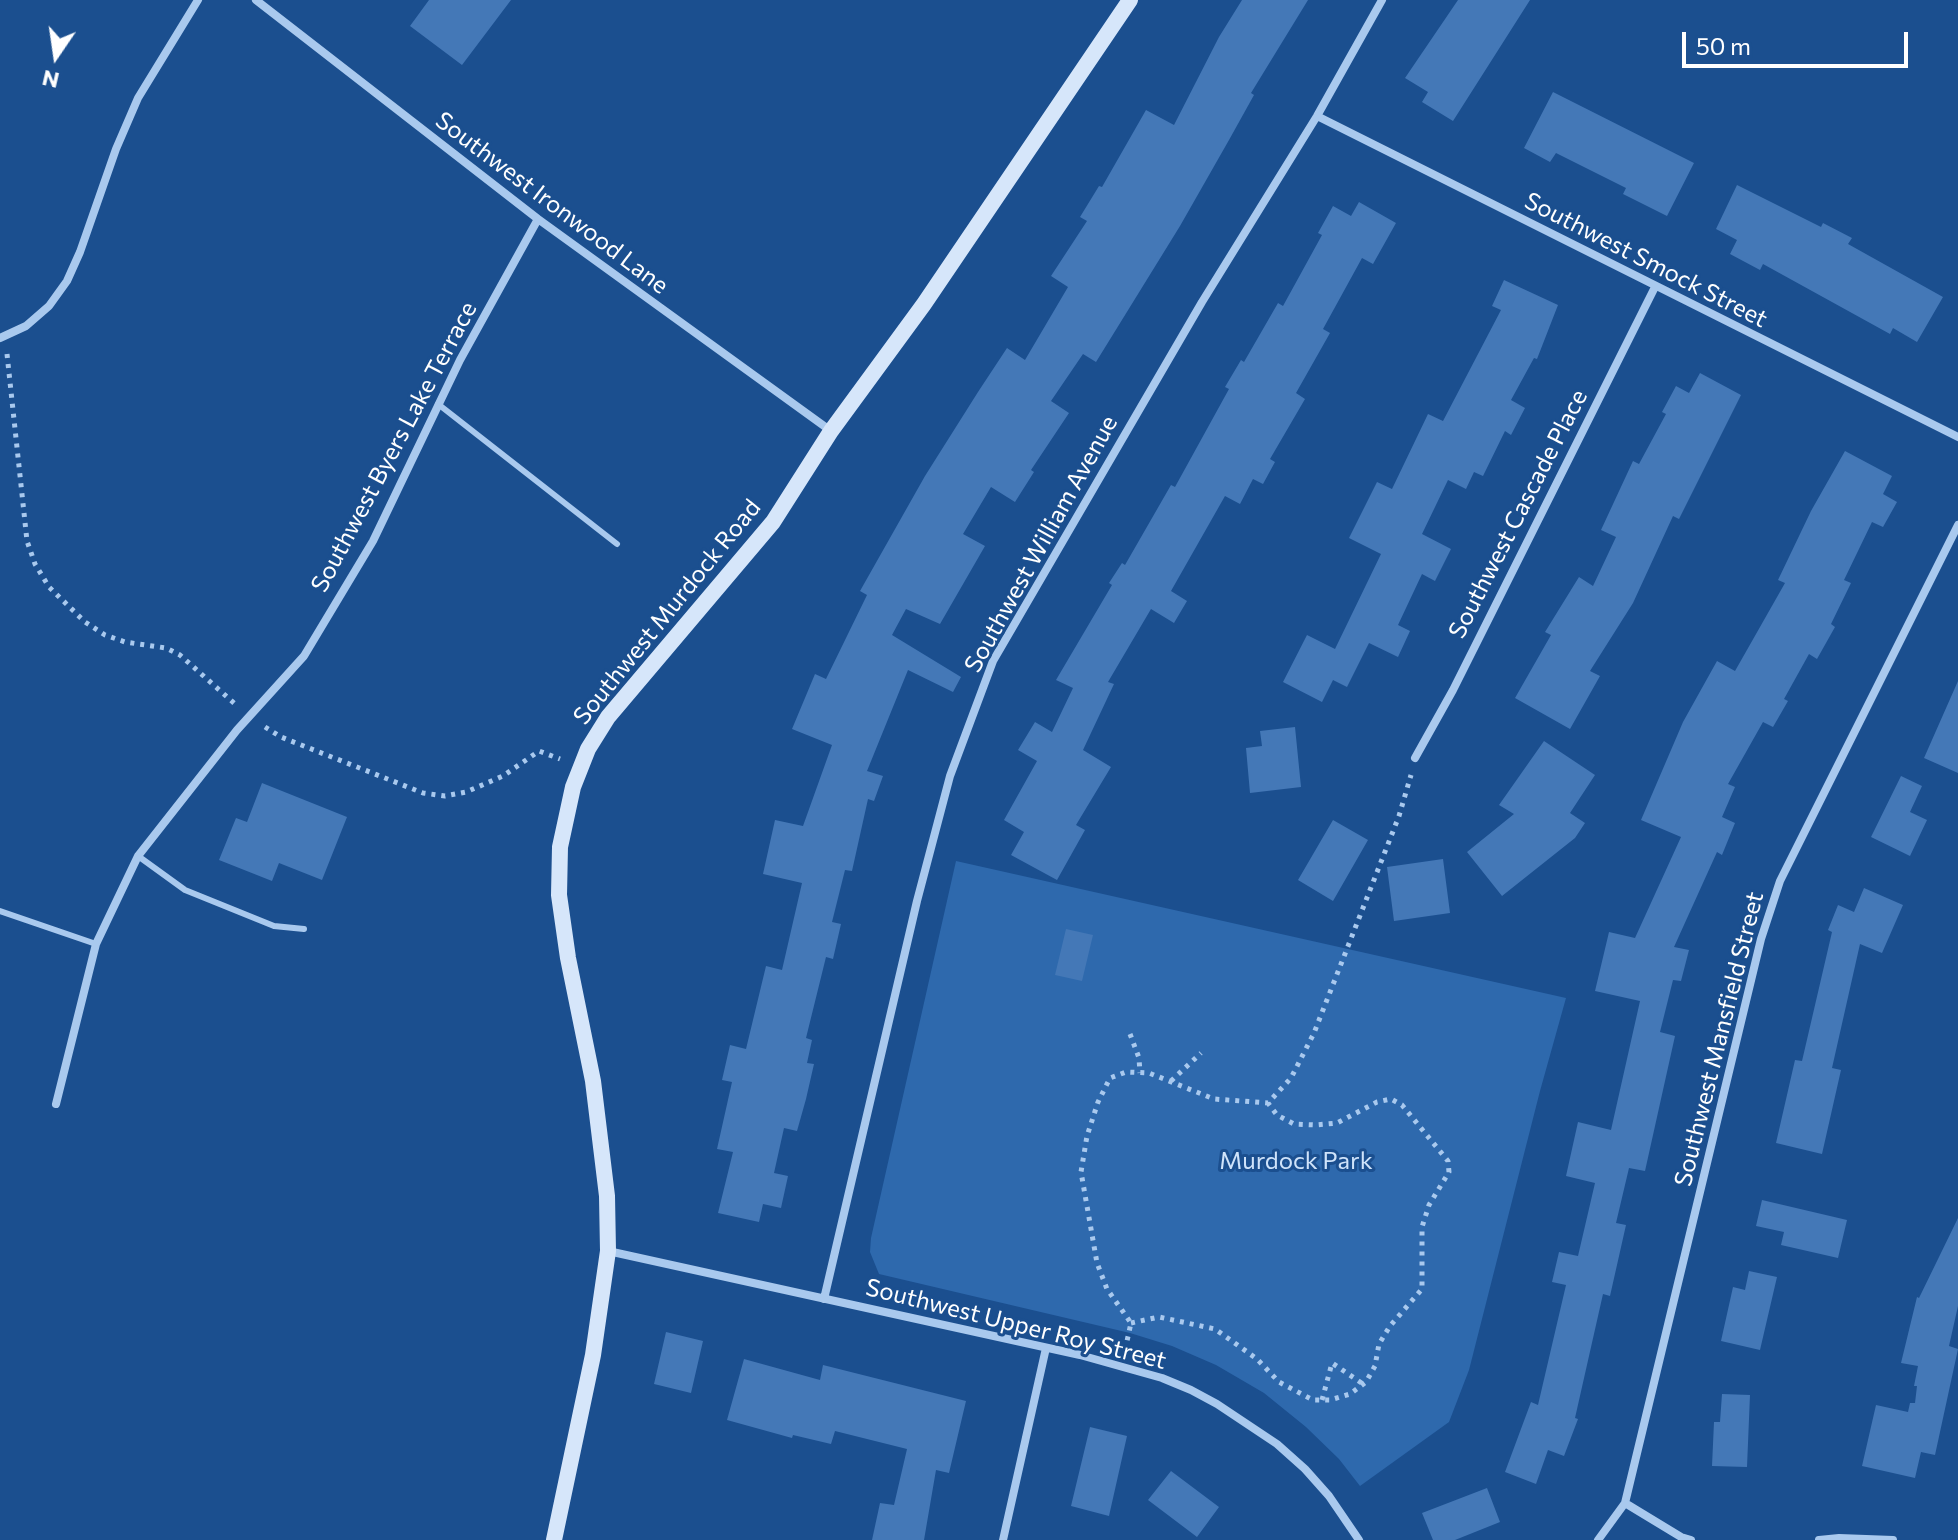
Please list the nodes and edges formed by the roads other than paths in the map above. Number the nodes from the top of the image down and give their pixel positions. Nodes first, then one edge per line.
1 (198, 0) edge
2 (256, 0) edge
3 (1130, 0) edge
4 (1382, 0) edge
5 (1317, 116) junction
6 (538, 219) junction
7 (1655, 287) junction
8 (2, 337) edge
9 (438, 404) junction
10 (831, 431) junction
11 (1958, 437) edge
12 (1958, 525) edge
13 (617, 544) dead end
14 (1415, 758) road end
15 (138, 856) junction
16 (0, 911) edge
17 (304, 929) dead end
18 (96, 944) junction
19 (56, 1104) dead end
20 (608, 1251) junction
21 (824, 1299) junction
22 (1046, 1348) junction
23 (1625, 1503) junction
24 (554, 1540) edge
25 (1003, 1540) edge
26 (1359, 1540) edge
27 (1598, 1540) edge
28 (1691, 1540) edge
29 (1819, 1540) edge
30 (1893, 1540) edge

1 - 8 street
2 - 6 street, Southwest Ironwood Lane
3 - 10 main road, Southwest Murdock Road
4 - 5 street, Southwest William Avenue
5 - 7 street, Southwest Smock Street
5 - 21 street, Southwest William Avenue
6 - 9 street, Southwest Byers Lake Terrace
6 - 10 street, Southwest Ironwood Lane
7 - 11 street, Southwest Smock Street
7 - 14 street, Southwest Cascade Place
9 - 13 lane
9 - 15 street, Southwest Byers Lake Terrace
10 - 20 main road, Southwest Murdock Road
12 - 23 street, Southwest Mansfield Street
15 - 17 lane
15 - 18 street, Southwest Byers Lake Terrace
16 - 18 lane
18 - 19 street, Southwest Byers Lake Terrace
20 - 21 street, Southwest Upper Roy Street
20 - 24 main road, Southwest Murdock Road
21 - 22 street, Southwest Upper Roy Street
22 - 25 street
22 - 26 street, Southwest Upper Roy Street
23 - 27 street, Southwest Mansfield Street
23 - 28 street
29 - 30 street

